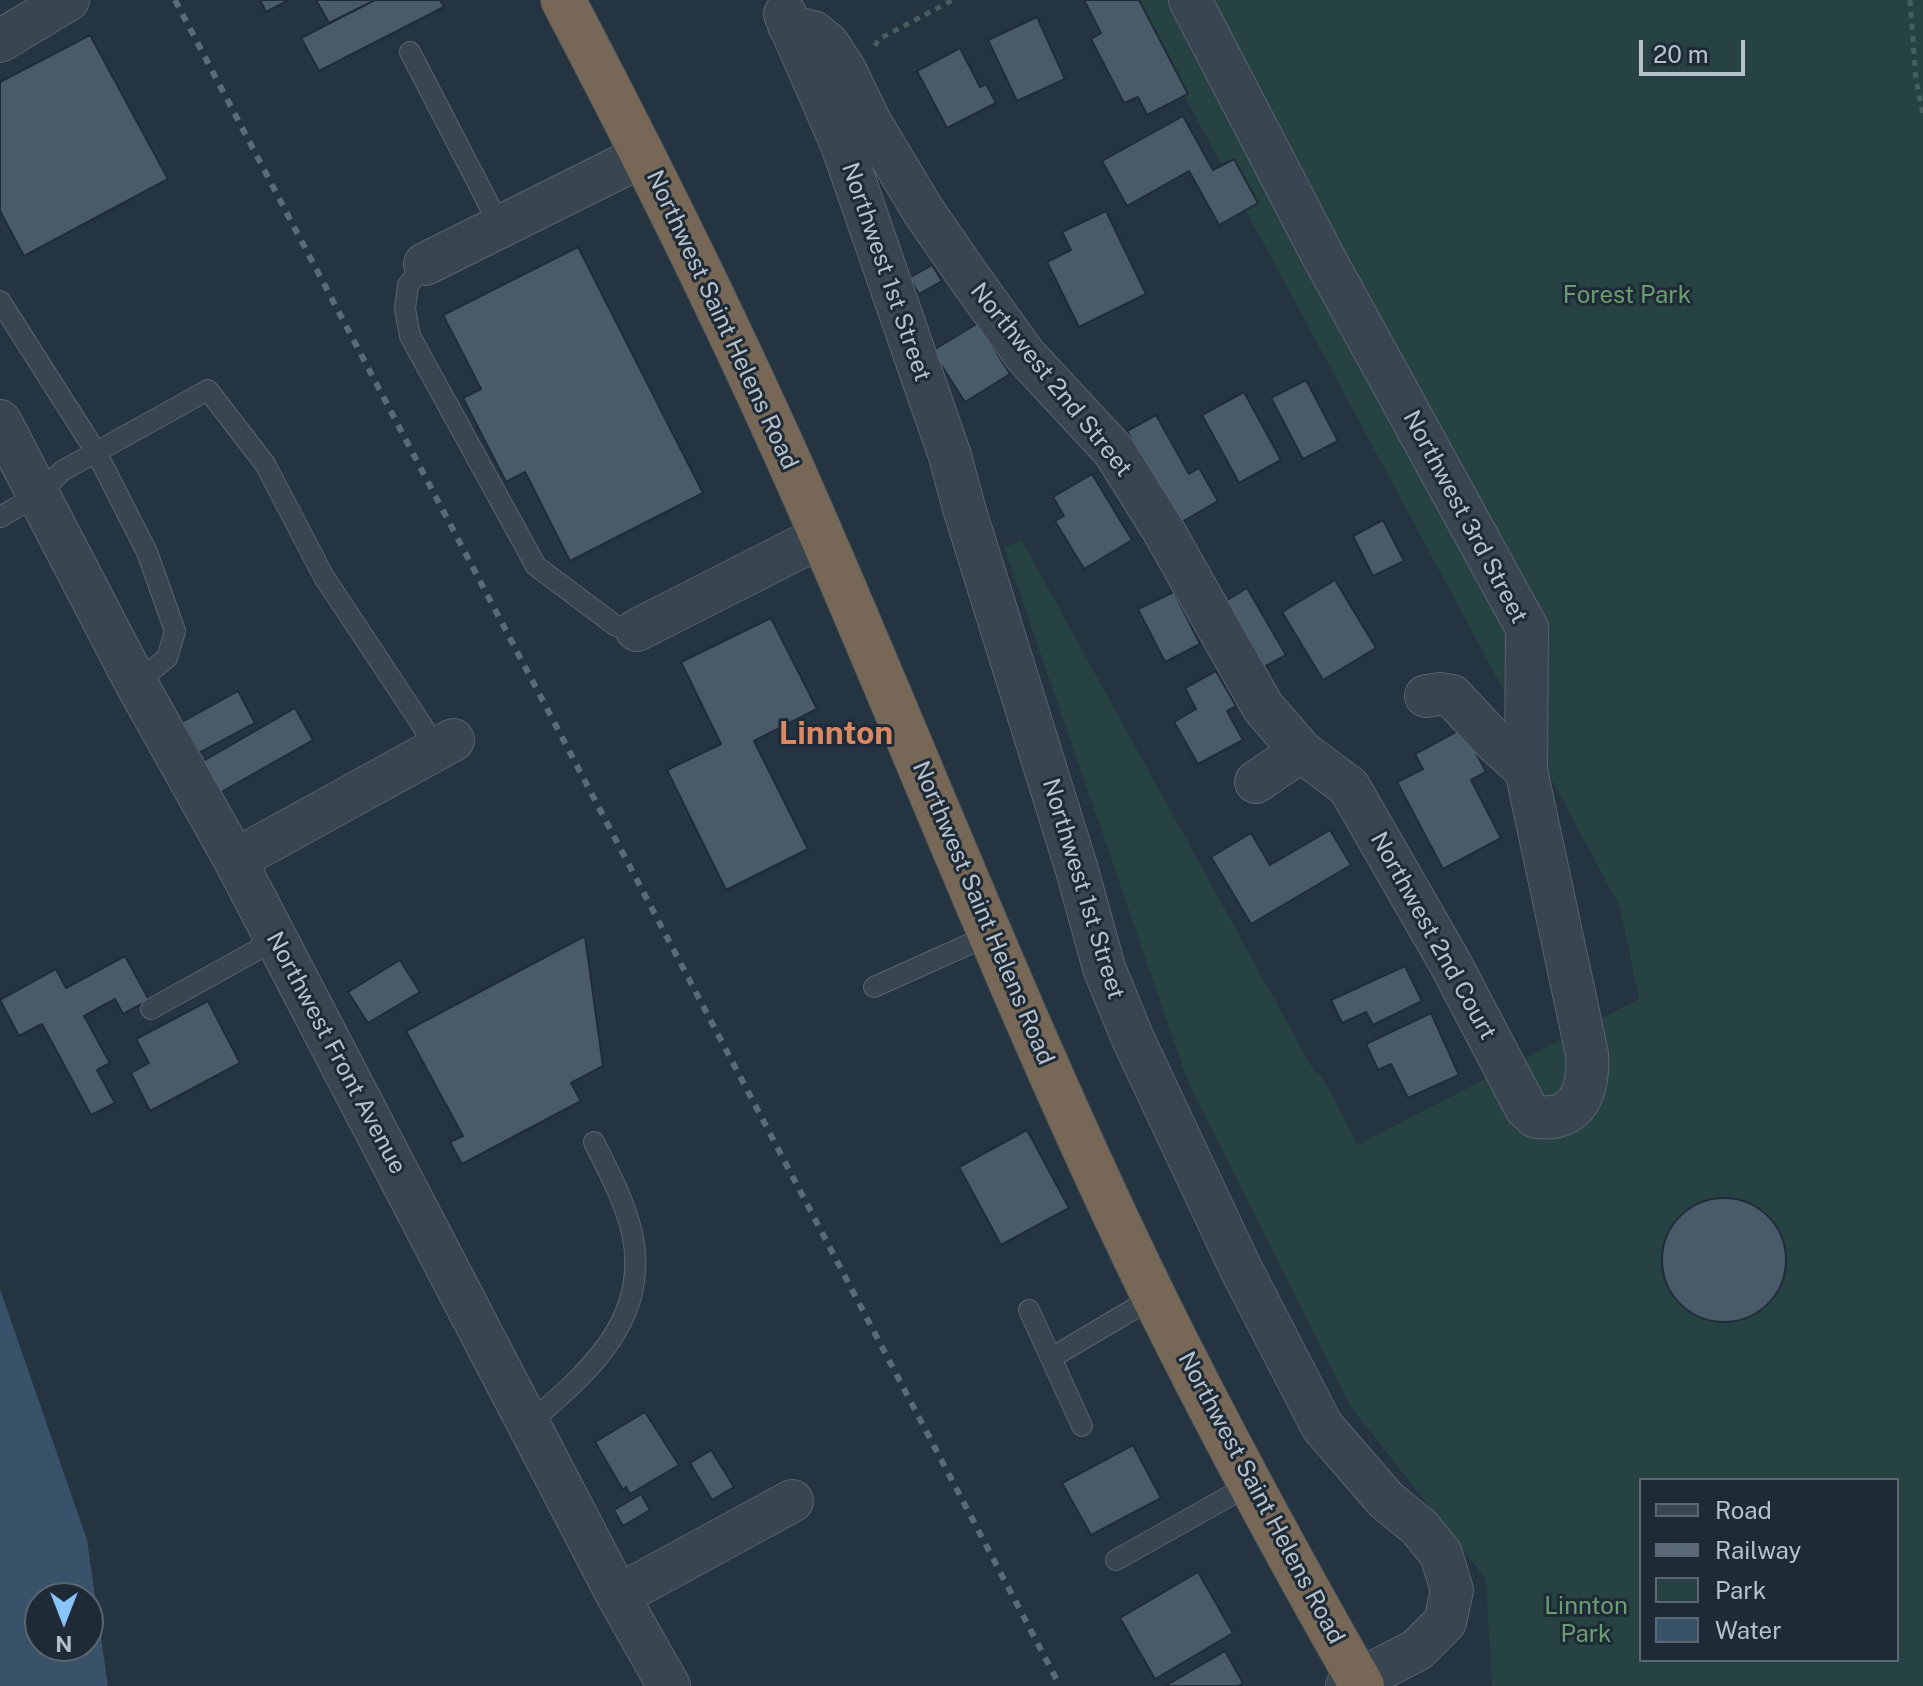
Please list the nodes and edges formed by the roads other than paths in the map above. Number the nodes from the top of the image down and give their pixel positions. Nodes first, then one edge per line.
1 (68, 0) edge
2 (563, 0) edge
3 (1190, 0) edge
4 (784, 13) edge
5 (0, 41) edge
6 (410, 52) dead end
7 (644, 155) junction
8 (500, 226) junction
9 (425, 264) joint
10 (0, 301) edge
11 (0, 421) edge
12 (96, 452) junction
13 (38, 495) junction
14 (0, 517) edge
15 (822, 536) junction
16 (637, 630) joint
17 (136, 683) junction
18 (1426, 696) dead end
19 (444, 745) joint
20 (1301, 751) junction
21 (1526, 770) junction
22 (1256, 782) dead end
23 (235, 860) junction
24 (992, 934) junction
25 (277, 939) junction
26 (874, 987) dead end
27 (151, 1009) dead end
28 (1559, 1116) joint
29 (594, 1142) dead end
30 (1154, 1297) junction
31 (1029, 1310) dead end
32 (1051, 1358) junction
33 (529, 1423) junction
34 (1082, 1426) dead end
35 (1251, 1484) junction
36 (792, 1501) dead end
37 (1116, 1560) dead end
38 (618, 1596) junction
39 (1356, 1684) edge
40 (669, 1686) edge

1 - 5 street
2 - 7 highway, Northwest Saint Helens Road
3 - 21 street, Northwest 3rd Street
4 - 20 street, Northwest 2nd Street
4 - 39 street, Northwest 1st Street
6 - 8 lane
7 - 8 street
7 - 15 highway, Northwest Saint Helens Road
8 - 9 street
9 - 16 lane
10 - 12 lane
11 - 13 street, Northwest Front Avenue
12 - 13 lane
12 - 17 lane
12 - 19 lane
13 - 14 lane
13 - 17 street, Northwest Front Avenue
15 - 16 street
15 - 24 highway, Northwest Saint Helens Road
17 - 23 street, Northwest Front Avenue
18 - 21 street
19 - 23 street
20 - 22 street
20 - 28 street, Northwest 2nd Court
21 - 28 street, Northwest 3rd Street
23 - 25 street, Northwest Front Avenue
24 - 26 lane
24 - 30 highway, Northwest Saint Helens Road
25 - 27 lane
25 - 33 street, Northwest Front Avenue
29 - 33 lane
30 - 32 lane
30 - 35 highway, Northwest Saint Helens Road
31 - 32 lane
32 - 34 lane
33 - 38 street, Northwest Front Avenue
35 - 37 lane
35 - 39 highway, Northwest Saint Helens Road
36 - 38 street
38 - 40 street, Northwest Front Avenue

